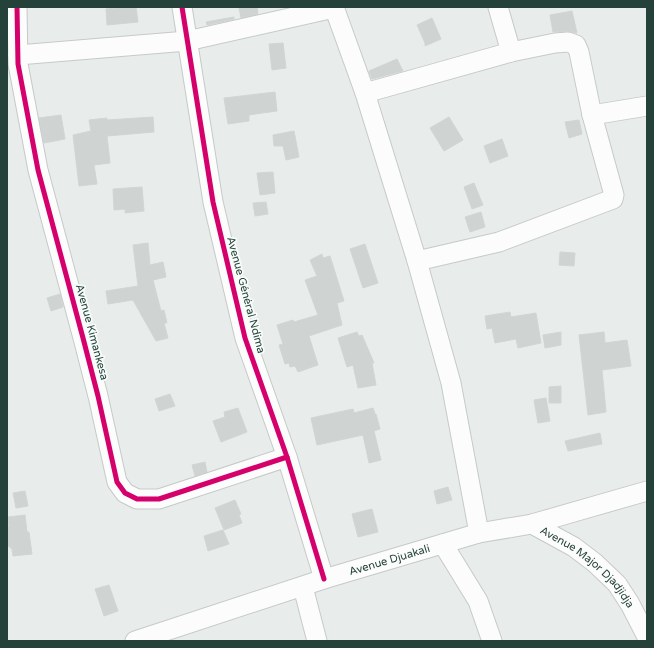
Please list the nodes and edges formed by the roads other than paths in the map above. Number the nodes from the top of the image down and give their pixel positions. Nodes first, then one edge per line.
1 (17, 7) edge
2 (182, 7) edge
3 (498, 7) edge
4 (334, 8) edge
5 (187, 41) junction
6 (511, 52) junction
7 (14, 62) edge
8 (365, 93) junction
9 (647, 106) edge
10 (592, 115) junction
11 (417, 261) junction
12 (287, 457) junction
13 (647, 491) edge
14 (532, 524) junction
15 (480, 533) junction
16 (443, 544) junction
17 (324, 580) junction
18 (303, 587) junction
19 (647, 637) edge
20 (135, 641) edge
21 (317, 641) edge
22 (492, 641) edge

1 - 7 street, Avenue Kimankesa
2 - 5 street, Avenue Général Ndima
3 - 6 street
4 - 5 street
4 - 8 street
5 - 7 street
5 - 12 street, Avenue Général Ndima
6 - 8 street
6 - 10 street
7 - 12 street, Avenue Kimankesa
8 - 11 street
9 - 10 street
10 - 11 street
11 - 15 street
12 - 17 street, Avenue Général Ndima
13 - 14 street, Avenue Djuakali
14 - 15 street, Avenue Djuakali
14 - 19 street, Avenue Major Djadjidja
15 - 16 street, Avenue Djuakali
16 - 17 street, Avenue Djuakali
16 - 22 street
17 - 18 street, Avenue Djuakali
18 - 20 street, Avenue Djuakali
18 - 21 street

